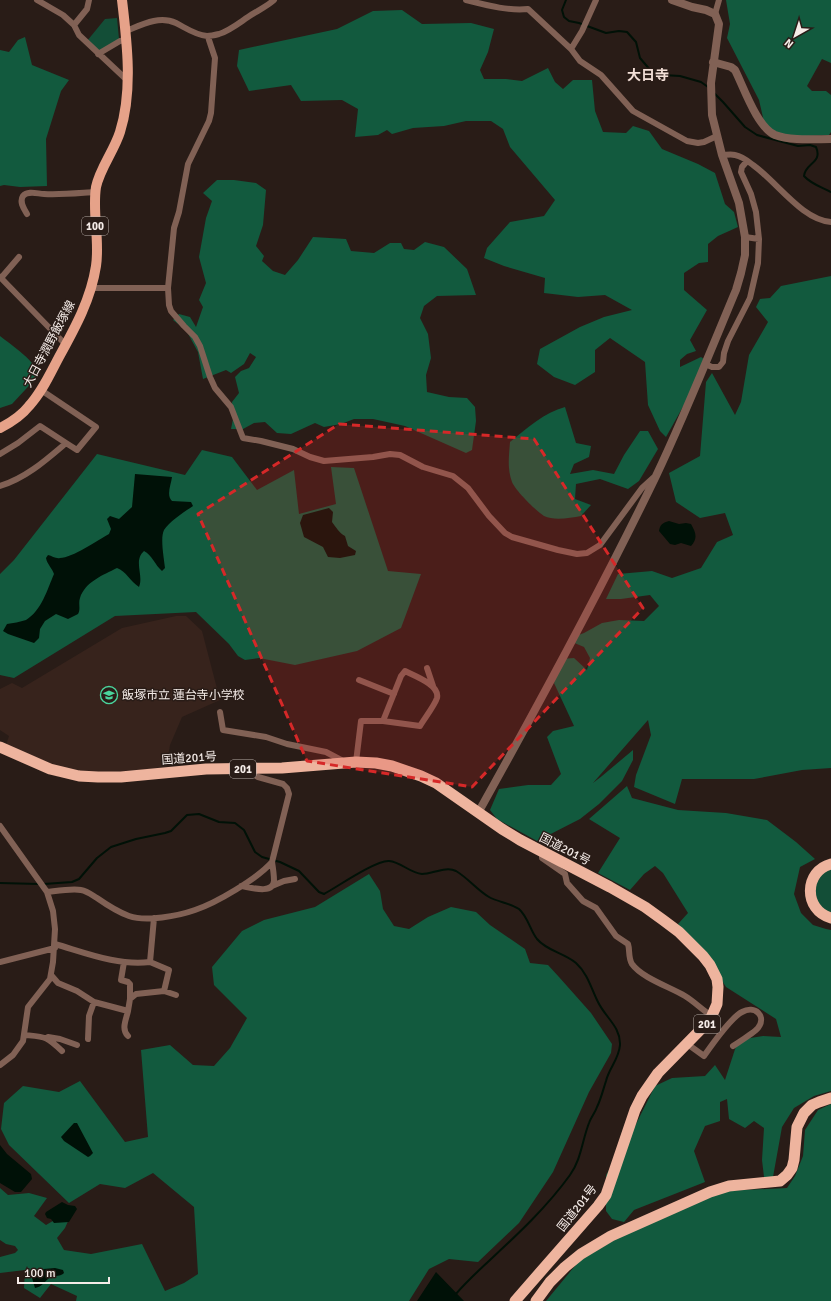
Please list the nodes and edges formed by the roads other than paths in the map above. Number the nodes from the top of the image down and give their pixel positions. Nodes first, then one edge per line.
1 (37, 0) edge
2 (89, 0) edge
3 (122, 0) edge
4 (274, 0) edge
5 (466, 0) edge
6 (596, 0) edge
7 (672, 0) edge
8 (719, 0) edge
9 (481, 2) edge
10 (715, 14) junction
11 (74, 25) junction
12 (126, 35) junction
13 (208, 36) junction
14 (571, 48) junction
15 (98, 54) junction
16 (713, 62) junction
17 (128, 81) junction
18 (717, 136) junction
19 (831, 139) edge
20 (722, 155) junction
21 (747, 161) junction
22 (96, 192) junction
23 (27, 214) dead end
24 (831, 222) edge
25 (744, 237) junction
26 (759, 239) junction
27 (19, 257) dead end
28 (0, 278) edge
29 (91, 288) junction
30 (168, 288) junction
31 (66, 345) junction
32 (705, 364) junction
33 (41, 390) junction
34 (0, 428) edge
35 (66, 443) junction
36 (0, 454) edge
37 (656, 475) junction
38 (0, 486) edge
39 (427, 668) dead end
40 (359, 680) dead end
41 (434, 687) junction
42 (394, 694) junction
43 (220, 712) dead end
44 (383, 722) junction
45 (0, 747) edge
46 (344, 762) junction
47 (356, 762) junction
48 (243, 769) junction
49 (478, 813) junction
50 (0, 826) edge
51 (544, 852) junction
52 (272, 862) junction
53 (831, 864) edge
54 (296, 879) dead end
55 (241, 886) junction
56 (272, 886) junction
57 (47, 892) junction
58 (154, 918) junction
59 (831, 918) edge
60 (55, 946) junction
61 (0, 962) edge
62 (124, 962) junction
63 (150, 962) junction
64 (51, 975) junction
65 (164, 991) junction
66 (176, 995) dead end
67 (130, 999) junction
68 (94, 1002) junction
69 (128, 1011) junction
70 (712, 1016) junction
71 (24, 1035) junction
72 (128, 1036) dead end
73 (44, 1037) junction
74 (88, 1039) dead end
75 (686, 1043) junction
76 (77, 1045) dead end
77 (734, 1046) dead end
78 (62, 1051) dead end
79 (0, 1065) edge
80 (831, 1098) edge
81 (515, 1301) edge
82 (536, 1301) edge

1 - 11 street
2 - 11 street
3 - 12 main road, 大日寺潤野飯塚線 / 100
4 - 13 street
5 - 9 street
6 - 14 street
7 - 10 street
8 - 10 street
9 - 14 street
10 - 16 street
11 - 15 street
12 - 13 street
12 - 15 street
12 - 17 main road, 大日寺潤野飯塚線 / 100
13 - 30 street
14 - 18 street
15 - 17 street
16 - 18 street
16 - 19 street
17 - 22 main road, 大日寺潤野飯塚線 / 100
18 - 20 street
20 - 21 street
20 - 25 street
21 - 24 street
21 - 26 street
22 - 23 street
22 - 29 main road, 大日寺潤野飯塚線 / 100
25 - 26 street
25 - 32 street
26 - 32 street
27 - 28 street
28 - 31 street
29 - 30 street
29 - 31 main road, 大日寺潤野飯塚線 / 100
30 - 37 street
31 - 33 main road, 大日寺潤野飯塚線 / 100
32 - 37 street
33 - 34 main road, 大日寺潤野飯塚線 / 100
33 - 35 street
35 - 36 street
35 - 38 street
37 - 49 street
39 - 41 street
40 - 42 street
41 - 42 street
41 - 44 street
42 - 44 street
43 - 46 street
44 - 47 street
45 - 48 highway, 国道201号 / 201
46 - 47 highway, 国道201号 / 201
46 - 48 highway, 国道201号 / 201
47 - 49 highway, 国道201号 / 201
48 - 52 street
49 - 51 highway, 国道201号 / 201
50 - 57 street
51 - 70 street
51 - 70 highway, 国道201号 / 201
52 - 55 street
52 - 56 street
53 - 59 highway
54 - 56 street
55 - 56 street
55 - 58 street
57 - 58 street
57 - 60 street
58 - 63 street
60 - 61 street
60 - 62 street
60 - 64 street
62 - 63 street
62 - 67 street
63 - 65 street
64 - 68 street
64 - 71 street
65 - 66 street
65 - 67 street
67 - 69 street
68 - 69 street
68 - 74 street
69 - 72 street
70 - 75 highway, 国道201号 / 201
71 - 73 street
71 - 79 street
73 - 76 street
73 - 78 street
75 - 77 street
75 - 81 highway, 国道201号 / 201
80 - 82 highway

